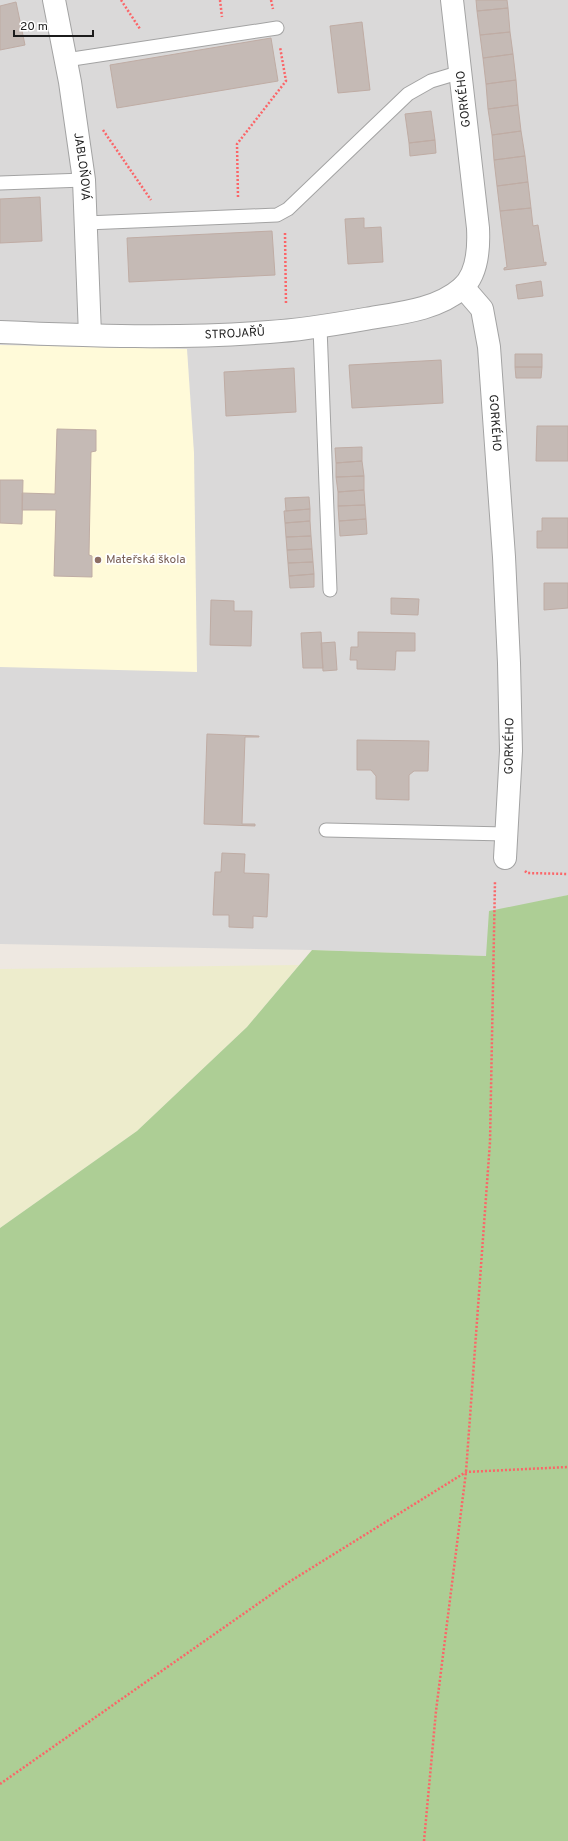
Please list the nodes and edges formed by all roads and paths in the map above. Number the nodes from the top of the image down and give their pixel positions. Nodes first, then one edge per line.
1 (54, 0) edge
2 (121, 0) edge
3 (271, 0) edge
4 (452, 0) edge
5 (277, 28) junction
6 (152, 46) junction
7 (66, 60) junction
8 (461, 72) junction
9 (102, 128) dead end
10 (84, 180) junction
11 (0, 184) edge
12 (280, 213) junction
13 (239, 217) junction
14 (165, 220) junction
15 (86, 223) junction
16 (463, 287) junction
17 (320, 327) junction
18 (286, 330) junction
19 (0, 332) edge
20 (90, 335) junction
21 (330, 590) dead end
22 (326, 830) dead end
23 (506, 834) junction
24 (505, 858) junction
25 (568, 874) edge
26 (568, 1467) edge
27 (466, 1472) junction
28 (0, 1784) edge
29 (424, 1841) edge

1 - 7 street, JABLOŇOVÁ
2 - 6 path
3 - 5 path
4 - 8 street, GORKÉHO
5 - 6 lane
5 - 13 path
6 - 7 lane
7 - 10 street, JABLOŇOVÁ
8 - 12 lane
8 - 16 street, GORKÉHO
9 - 14 path
10 - 11 lane
10 - 15 street, JABLOŇOVÁ
12 - 13 lane
12 - 18 path
13 - 14 lane
14 - 15 lane
15 - 20 street, JABLOŇOVÁ
16 - 17 street, STROJAŘŮ
16 - 23 street, GORKÉHO
17 - 18 street, STROJAŘŮ
17 - 21 lane
18 - 20 street, STROJAŘŮ
19 - 20 street, STROJAŘŮ
22 - 23 lane
23 - 24 street, GORKÉHO
24 - 25 path
24 - 27 path
26 - 27 path
27 - 28 path
27 - 29 path

